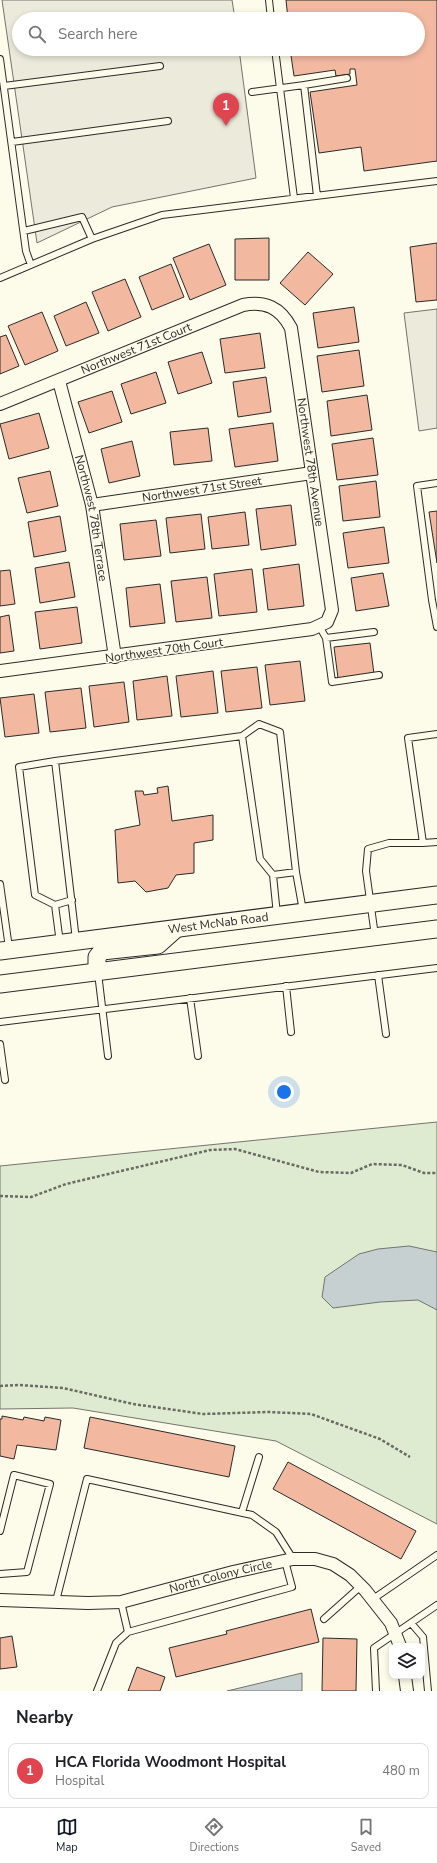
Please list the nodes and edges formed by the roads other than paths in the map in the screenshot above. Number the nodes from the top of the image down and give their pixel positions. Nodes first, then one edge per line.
1 (269, 0) edge
2 (270, 12) edge
3 (276, 56) edge
4 (0, 59) edge
5 (160, 66) dead end
6 (347, 78) dead end
7 (304, 85) junction
8 (4, 86) junction
9 (280, 88) junction
10 (252, 92) dead end
11 (168, 122) dead end
12 (12, 142) junction
13 (437, 181) edge
14 (317, 196) junction
15 (294, 198) junction
16 (24, 231) junction
17 (92, 239) junction
18 (31, 265) junction
19 (0, 278) edge
20 (274, 308) joint
21 (59, 381) junction
22 (0, 404) edge
23 (312, 473) junction
24 (437, 483) edge
25 (92, 505) junction
26 (323, 624) junction
27 (437, 627) edge
28 (374, 632) dead end
29 (326, 638) junction
30 (115, 657) junction
31 (0, 671) edge
32 (378, 675) dead end
33 (437, 734) edge
34 (242, 736) junction
35 (55, 761) junction
36 (437, 842) edge
37 (423, 843) junction
38 (296, 872) junction
39 (273, 875) junction
40 (0, 884) edge
41 (437, 895) edge
42 (72, 900) junction
43 (370, 904) junction
44 (56, 905) junction
45 (303, 912) junction
46 (277, 916) junction
47 (176, 929) junction
48 (437, 929) edge
49 (375, 936) junction
50 (68, 943) junction
51 (4, 950) edge
52 (437, 968) edge
53 (98, 972) junction
54 (378, 975) junction
55 (0, 984) edge
56 (286, 986) junction
57 (190, 998) junction
58 (103, 1009) junction
59 (0, 1022) edge
60 (291, 1032) dead end
61 (386, 1034) dead end
62 (0, 1044) edge
63 (108, 1056) dead end
64 (198, 1056) dead end
65 (5, 1080) dead end
66 (259, 1456) dead end
67 (242, 1512) junction
68 (0, 1530) edge
69 (437, 1554) edge
70 (289, 1560) junction
71 (0, 1574) edge
72 (361, 1586) junction
73 (373, 1599) junction
74 (0, 1600) edge
75 (56, 1601) junction
76 (121, 1602) junction
77 (437, 1606) edge
78 (324, 1619) dead end
79 (410, 1623) junction
80 (128, 1632) junction
81 (396, 1633) junction
82 (399, 1643) edge
83 (405, 1679) edge
84 (97, 1691) edge
85 (376, 1691) edge
86 (407, 1691) edge
87 (428, 1691) edge

1 - 2 lane
3 - 9 lane
4 - 8 lane
5 - 8 lane
6 - 7 lane
7 - 9 lane
7 - 14 lane
8 - 12 lane
9 - 10 lane
9 - 15 lane
11 - 12 lane
12 - 16 lane
13 - 14 lane
14 - 15 lane
15 - 17 lane
16 - 17 lane
16 - 18 lane
17 - 18 lane
18 - 19 lane
20 - 21 street, Northwest 71st Court
20 - 23 street, Northwest 78th Avenue
21 - 22 street, Northwest 71st Court
21 - 25 street, Northwest 78th Terrace
23 - 25 street, Northwest 71st Street
23 - 26 street, Northwest 78th Avenue
24 - 27 lane
25 - 30 street, Northwest 78th Terrace
26 - 29 lane
26 - 30 street, Northwest 70th Court
28 - 29 lane
29 - 32 lane
30 - 31 street, Northwest 70th Court
33 - 37 lane
34 - 35 lane
34 - 38 lane
34 - 39 lane
35 - 42 lane
35 - 44 lane
36 - 37 lane
37 - 43 lane
38 - 39 lane
38 - 45 lane
39 - 46 lane
40 - 51 lane
41 - 43 main road, West McNab Road
42 - 44 lane
42 - 50 lane
43 - 45 main road, West McNab Road
43 - 49 lane
44 - 50 lane
45 - 46 main road, West McNab Road
46 - 47 main road, West McNab Road
47 - 50 main road, West McNab Road
47 - 53 main road
48 - 49 main road
49 - 53 main road
50 - 51 main road, West McNab Road
52 - 54 lane
53 - 55 main road
53 - 58 lane
54 - 56 lane
54 - 61 lane
56 - 57 lane
56 - 60 lane
57 - 58 lane
57 - 64 lane
58 - 59 lane
58 - 63 lane
62 - 65 lane
66 - 67 lane
67 - 70 lane
67 - 75 lane
68 - 71 lane
69 - 73 lane
70 - 72 street, North Colony Circle
70 - 76 street, North Colony Circle
70 - 80 lane
72 - 73 street, North Colony Circle
72 - 78 lane
73 - 81 street, North Colony Circle
74 - 75 street, North Colony Circle
75 - 76 street, North Colony Circle
76 - 80 lane
77 - 79 lane
79 - 81 lane
79 - 87 lane
80 - 84 lane
81 - 82 street, North Colony Circle
81 - 85 lane
83 - 86 street

